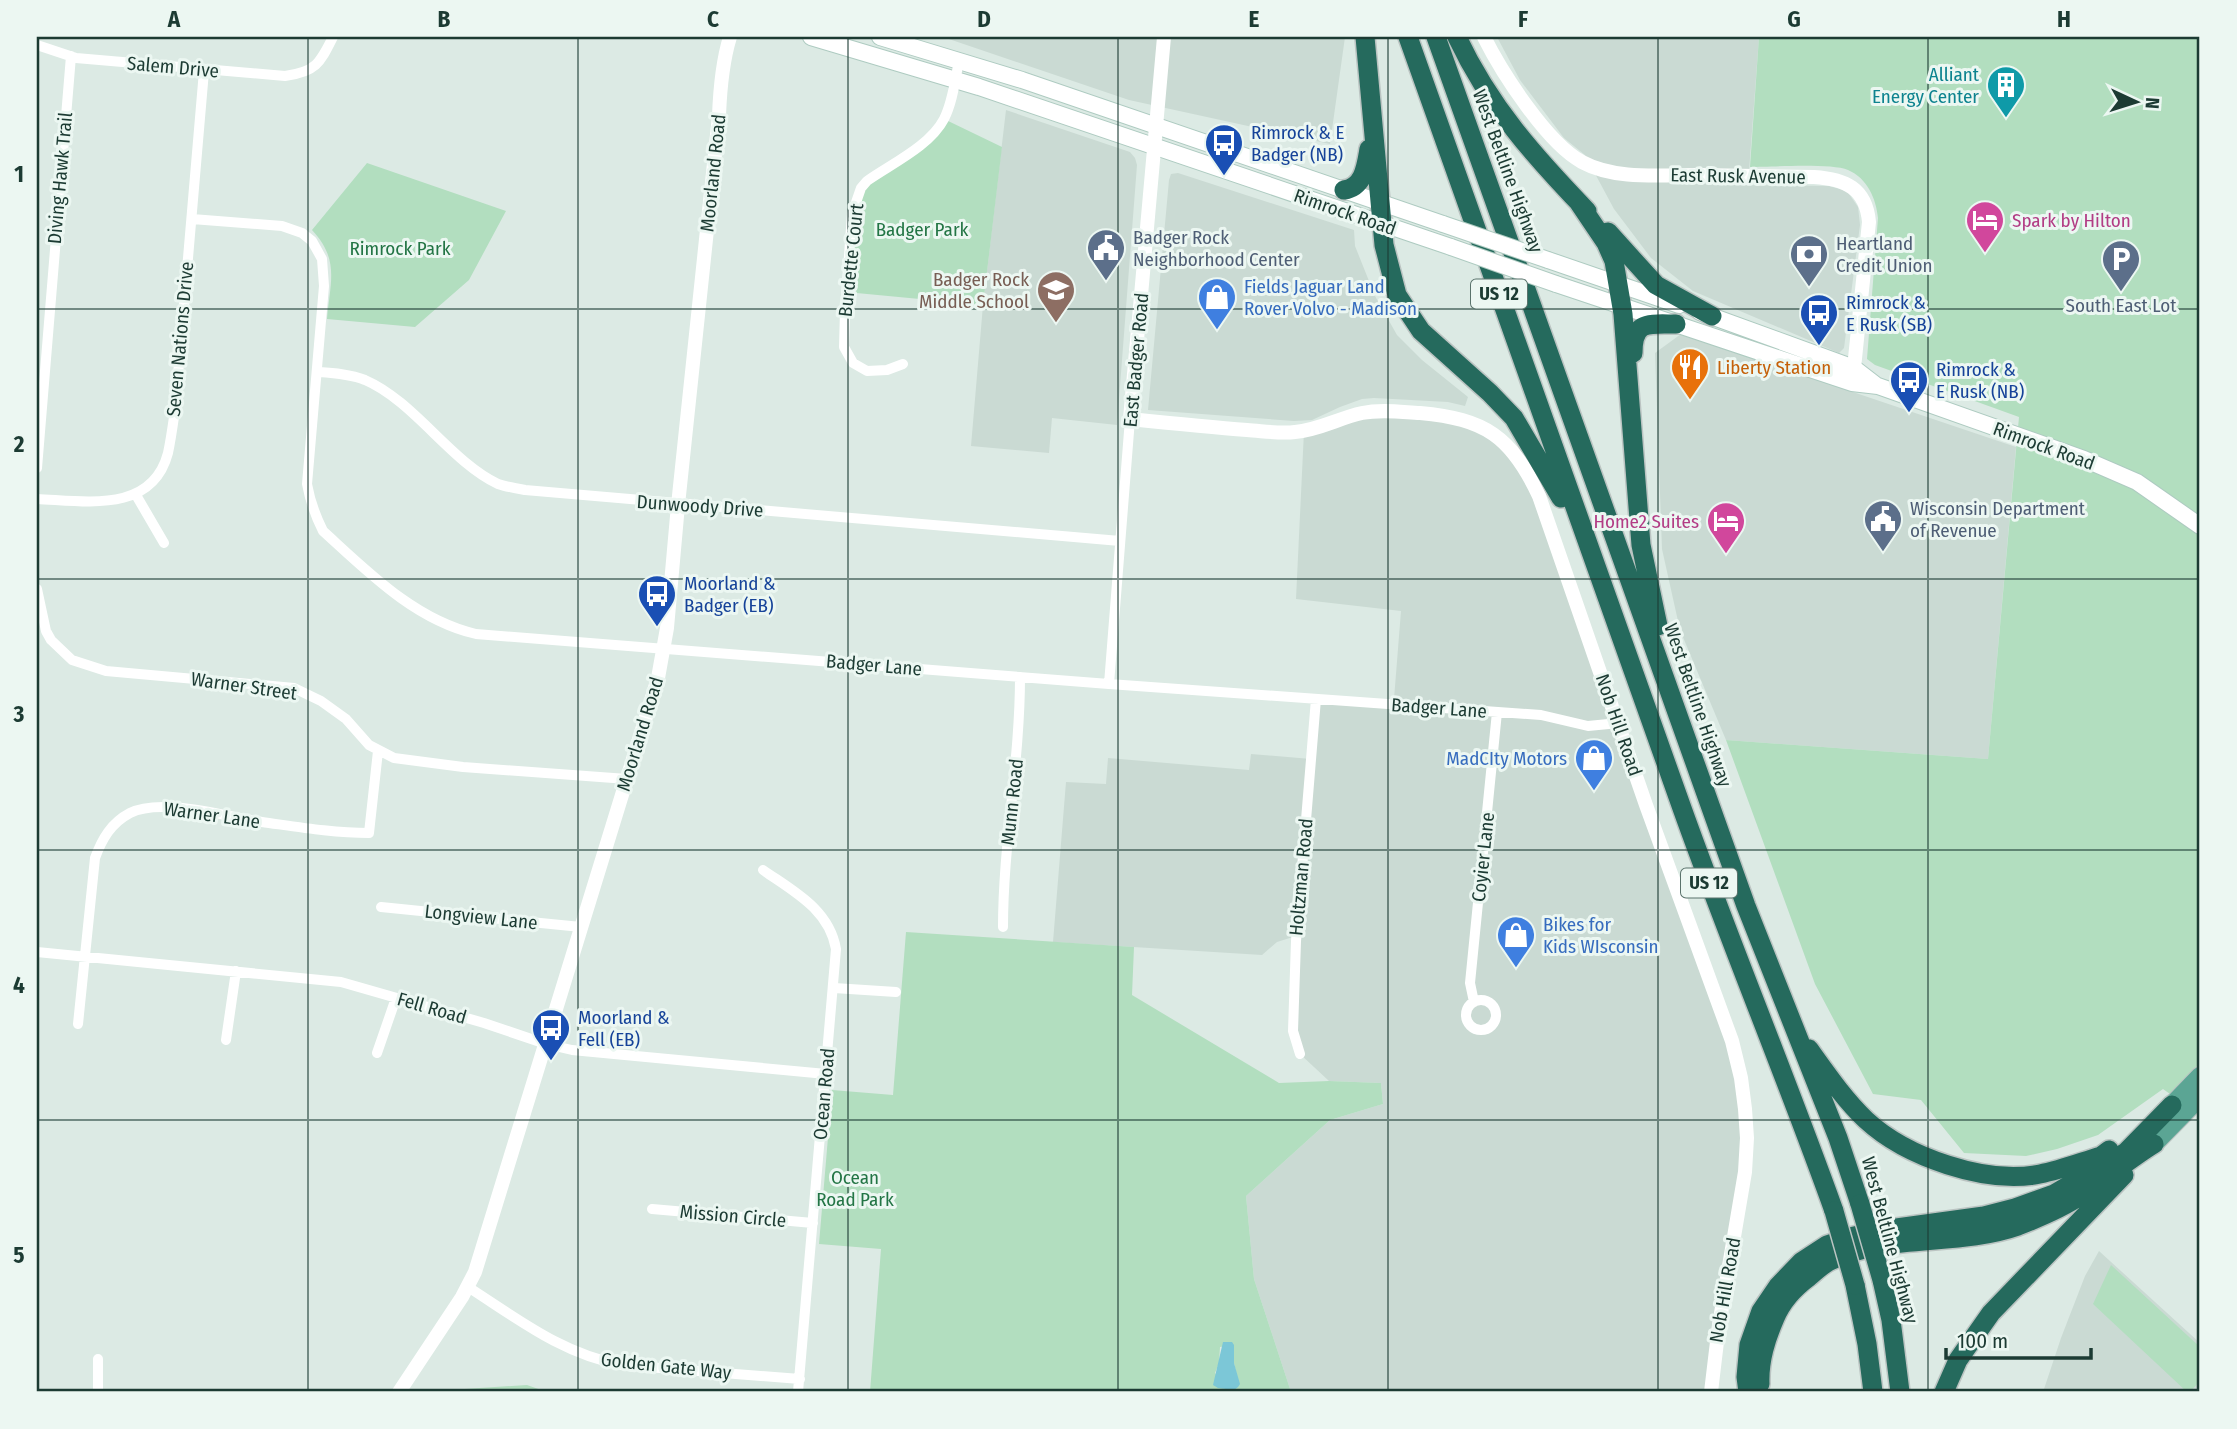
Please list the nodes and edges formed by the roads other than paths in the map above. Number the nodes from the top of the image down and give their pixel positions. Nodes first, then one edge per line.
1 (333, 37) edge
2 (730, 37) edge
3 (811, 37) edge
4 (880, 37) edge
5 (1164, 37) edge
6 (1365, 37) edge
7 (1408, 37) edge
8 (1436, 37) edge
9 (1457, 37) edge
10 (1485, 37) edge
11 (37, 46) edge
12 (71, 56) junction
13 (959, 61) junction
14 (204, 71) junction
15 (955, 80) junction
16 (1157, 127) junction
17 (1373, 131) junction
18 (1155, 146) junction
19 (1344, 190) junction
20 (1380, 202) junction
21 (1579, 203) junction
22 (192, 219) junction
23 (1382, 225) junction
24 (1618, 284) junction
25 (1622, 305) junction
26 (1712, 316) junction
27 (1676, 324) junction
28 (41, 346) edge
29 (903, 364) dead end
30 (317, 372) junction
31 (1853, 376) junction
32 (1631, 403) junction
33 (1130, 419) junction
34 (37, 468) edge
35 (136, 495) junction
36 (37, 499) edge
37 (678, 505) junction
38 (2200, 526) edge
39 (1120, 541) junction
40 (164, 543) dead end
41 (1590, 552) junction
42 (37, 589) edge
43 (663, 649) junction
44 (1020, 677) junction
45 (1109, 684) junction
46 (1316, 699) junction
47 (1497, 712) junction
48 (1619, 723) junction
49 (378, 751) junction
50 (1698, 768) junction
51 (627, 779) junction
52 (763, 870) dead end
53 (380, 907) dead end
54 (581, 927) junction
55 (1003, 928) dead end
56 (37, 951) edge
57 (84, 957) junction
58 (236, 971) junction
59 (834, 988) junction
60 (896, 992) dead end
61 (396, 998) junction
62 (1474, 1002) dead end
63 (78, 1024) dead end
64 (1791, 1024) junction
65 (226, 1040) dead end
66 (546, 1044) junction
67 (377, 1053) dead end
68 (1300, 1054) dead end
69 (826, 1074) junction
70 (2200, 1076) edge
71 (2200, 1097) edge
72 (2172, 1105) junction
73 (2154, 1144) junction
74 (652, 1209) dead end
75 (813, 1223) junction
76 (468, 1287) junction
77 (1867, 1344) junction
78 (98, 1359) dead end
79 (800, 1379) junction
80 (98, 1392) edge
81 (400, 1392) edge
82 (798, 1392) edge
83 (1711, 1392) edge
84 (1748, 1392) edge
85 (1760, 1392) edge
86 (1864, 1392) edge
87 (1873, 1392) edge
88 (1900, 1392) edge
89 (1944, 1392) edge

1 - 14 street, Salem Drive
2 - 37 street, Moorland Road
3 - 15 main road, Rimrock Road
4 - 13 main road, Rimrock Road
5 - 16 street, East Badger Road
6 - 17 highway
7 - 41 highway, US 12
8 - 50 highway, West Beltline Highway / US 12
9 - 21 highway
10 - 31 street, East Rusk Avenue
11 - 12 street, Salem Drive
12 - 14 street, Salem Drive
12 - 28 street, Diving Hawk Trail
13 - 15 street, Burdette Court
13 - 16 main road, Rimrock Road
14 - 22 street, Seven Nations Drive
15 - 18 main road, Rimrock Road
15 - 29 street, Burdette Court
16 - 18 street, East Badger Road
16 - 19 main road, Rimrock Road
17 - 19 highway
17 - 20 highway
18 - 23 main road, Rimrock Road
18 - 33 street, East Badger Road
19 - 20 main road, Rimrock Road
20 - 23 highway
20 - 24 main road, Rimrock Road, bridge
21 - 24 highway
21 - 26 highway
22 - 30 street, Badger Lane
22 - 35 street, Seven Nations Drive
23 - 25 main road, Rimrock Road, bridge
23 - 41 highway
24 - 25 highway
24 - 26 main road, Rimrock Road
25 - 27 main road, Rimrock Road
25 - 32 highway
26 - 31 main road, Rimrock Road
27 - 31 main road, Rimrock Road
27 - 32 highway
28 - 34 street, Diving Hawk Trail
30 - 37 street, Dunwoody Drive
30 - 43 street, Badger Lane
31 - 38 main road, Rimrock Road
32 - 50 highway
33 - 39 street, East Badger Road
33 - 48 street, Nob Hill Road
35 - 36 street
35 - 40 street
37 - 39 street, Dunwoody Drive
37 - 43 street, Moorland Road
39 - 45 street, East Badger Road
41 - 77 highway, US 12, bridge
42 - 49 street, Warner Street
43 - 44 street, Badger Lane
43 - 51 street, Moorland Road
44 - 45 street, Badger Lane
44 - 55 street, Munn Road
45 - 46 street, Badger Lane
46 - 47 street, Badger Lane
46 - 68 street, Holtzman Road
47 - 48 street, Badger Lane
47 - 62 street, Coyier Lane
48 - 83 street, Nob Hill Road
49 - 51 street, Warner Street
49 - 57 street, Warner Lane
50 - 64 highway, West Beltline Highway / US 12
51 - 54 street, Moorland Road
52 - 59 street, Ocean Road
53 - 54 street, Longview Lane
54 - 66 street, Moorland Road
56 - 57 street, Fell Road
57 - 58 street, Fell Road
57 - 63 street
58 - 61 street, Fell Road
58 - 65 street
59 - 60 street
59 - 69 street, Ocean Road
61 - 66 street, Fell Road
61 - 67 street
64 - 72 highway
64 - 88 highway, West Beltline Highway / US 12, bridge
66 - 69 street, Fell Road
66 - 76 street, Moorland Road
69 - 75 street, Ocean Road
70 - 72 main road
71 - 73 main road
72 - 84 highway
73 - 85 highway
73 - 89 highway
74 - 75 street, Mission Circle
75 - 79 street, Ocean Road
76 - 79 street, Golden Gate Way
76 - 81 street, Moorland Road
77 - 86 highway
77 - 87 highway, US 12
78 - 80 street
79 - 82 street, Ocean Road

